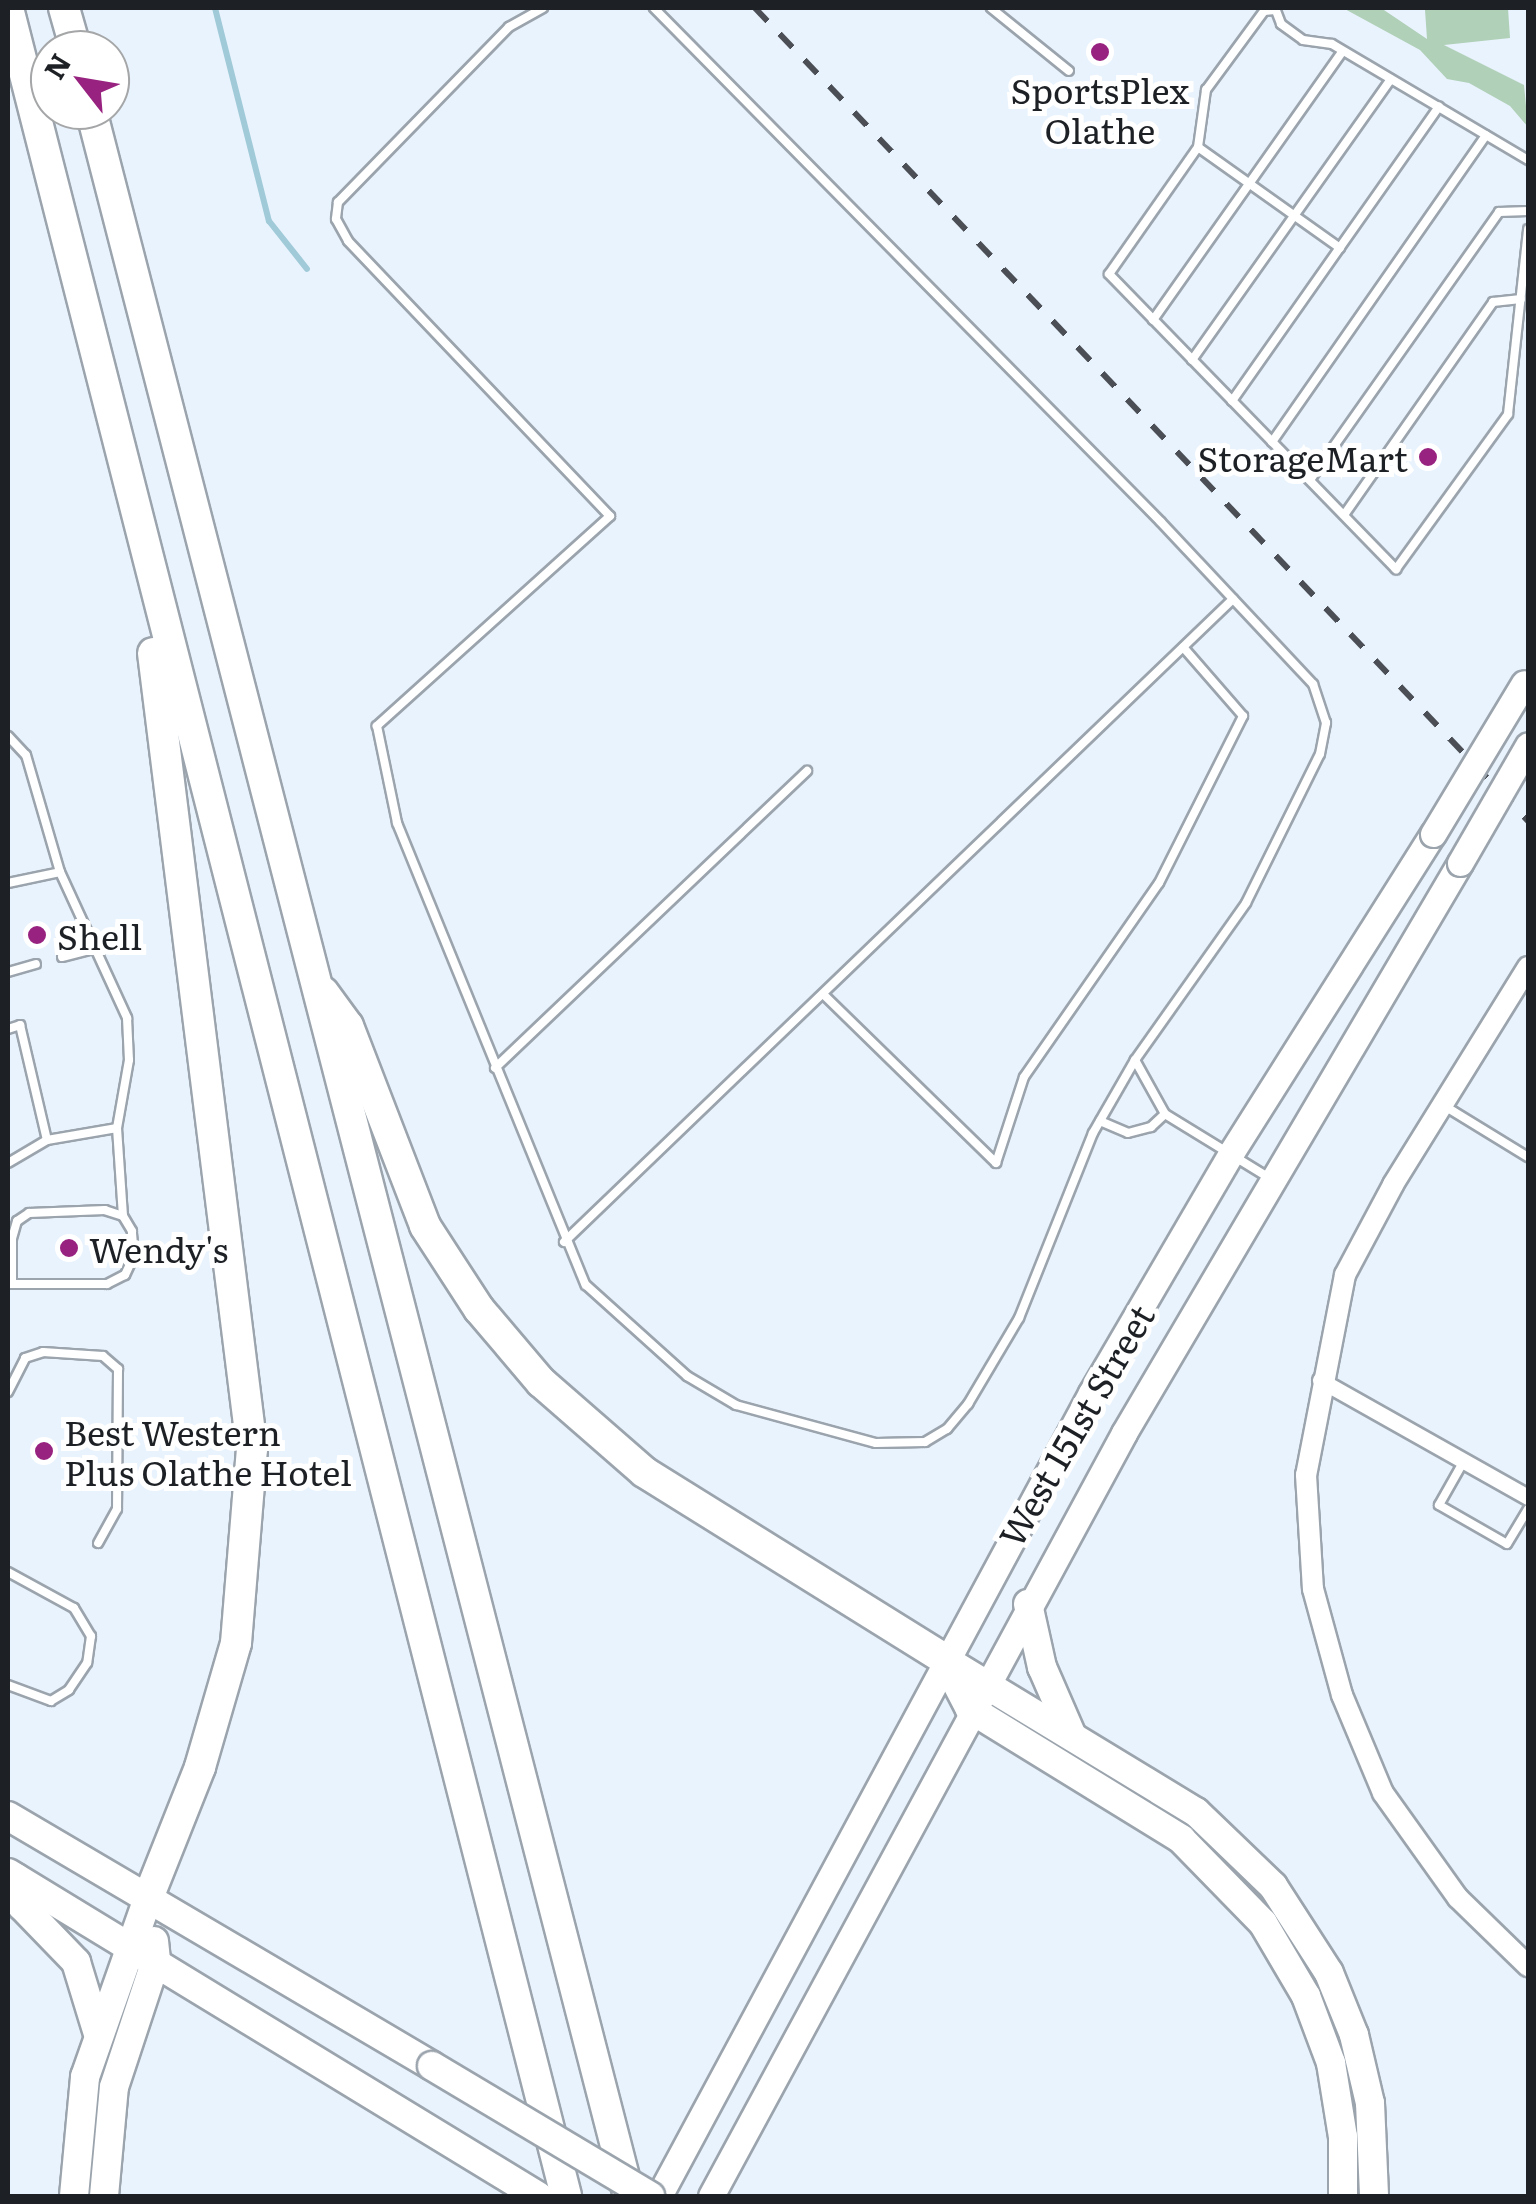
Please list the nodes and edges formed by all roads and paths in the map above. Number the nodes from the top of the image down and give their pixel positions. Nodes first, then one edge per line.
1 (8, 8) edge
2 (542, 8) edge
3 (654, 8) edge
4 (991, 8) edge
5 (1275, 9) edge
6 (1343, 51) junction
7 (1070, 71) dead end
8 (1391, 79) junction
9 (1439, 107) junction
10 (96, 130) edge
11 (1486, 135) junction
12 (1198, 147) junction
13 (1528, 160) edge
14 (1249, 184) junction
15 (1528, 210) edge
16 (1295, 216) junction
17 (1528, 229) edge
18 (1340, 248) junction
19 (1521, 299) junction
20 (1153, 320) junction
21 (1192, 360) junction
22 (1232, 401) junction
23 (1272, 442) junction
24 (1310, 480) junction
25 (1344, 515) junction
26 (138, 532) junction
27 (1233, 599) junction
28 (1183, 648) junction
29 (1526, 679) edge
30 (8, 736) edge
31 (1528, 745) edge
32 (806, 771) dead end
33 (60, 872) junction
34 (8, 884) edge
35 (91, 950) junction
36 (62, 958) dead end
37 (36, 964) dead end
38 (1528, 968) edge
39 (8, 972) edge
40 (310, 975) junction
41 (822, 994) junction
42 (8, 1028) edge
43 (26, 1051) junction
44 (13, 1055) dead end
45 (1135, 1060) junction
46 (29, 1064) junction
47 (16, 1068) dead end
48 (494, 1068) junction
49 (32, 1077) junction
50 (19, 1080) dead end
51 (35, 1090) junction
52 (22, 1093) dead end
53 (38, 1102) junction
54 (1443, 1105) junction
55 (26, 1106) dead end
56 (1165, 1114) junction
57 (41, 1116) junction
58 (29, 1119) dead end
59 (1100, 1121) junction
60 (117, 1128) junction
61 (47, 1140) junction
62 (1232, 1153) junction
63 (1528, 1157) edge
64 (8, 1162) edge
65 (1272, 1180) junction
66 (123, 1216) junction
67 (564, 1242) junction
68 (10, 1284) edge
69 (1320, 1380) junction
70 (8, 1392) edge
71 (1465, 1460) junction
72 (1528, 1497) edge
73 (1528, 1510) edge
74 (98, 1544) dead end
75 (8, 1572) edge
76 (1028, 1604) junction
77 (944, 1659) junction
78 (984, 1684) junction
79 (8, 1685) edge
80 (970, 1709) junction
81 (1072, 1736) junction
82 (8, 1816) edge
83 (12, 1876) edge
84 (148, 1898) junction
85 (130, 1945) junction
86 (156, 1960) junction
87 (1528, 1966) edge
88 (98, 2034) junction
89 (74, 2196) edge
90 (104, 2196) edge
91 (538, 2196) edge
92 (566, 2196) edge
93 (629, 2196) edge
94 (650, 2196) edge
95 (659, 2196) edge
96 (711, 2196) edge
97 (1343, 2196) edge
98 (1374, 2196) edge

1 - 26 highway
2 - 48 lane
3 - 27 lane
4 - 7 lane
5 - 6 lane
5 - 12 lane
6 - 8 lane
6 - 14 lane
8 - 9 lane
8 - 16 lane
9 - 11 lane
9 - 18 lane
10 - 40 highway
11 - 13 lane
11 - 23 lane
12 - 14 lane
12 - 20 lane
14 - 16 lane
14 - 20 lane
15 - 24 lane
16 - 18 lane
16 - 21 lane
17 - 19 lane
18 - 22 lane
19 - 25 lane
19 - 25 lane
20 - 21 lane
21 - 22 lane
22 - 23 lane
23 - 24 lane
24 - 25 lane
26 - 84 highway
26 - 92 highway
27 - 28 lane
27 - 45 lane
28 - 41 lane
28 - 41 lane
29 - 62 main road, West 151st Street, bridge
30 - 33 lane
31 - 65 main road, West 151st Street, bridge
32 - 48 lane
33 - 34 lane
33 - 35 lane
35 - 36 lane
35 - 60 lane
37 - 39 lane
38 - 54 street
40 - 77 highway
40 - 93 highway
41 - 67 lane
42 - 43 lane
43 - 44 lane
43 - 46 lane
45 - 56 lane
45 - 59 lane
46 - 47 lane
46 - 49 lane
48 - 67 lane
49 - 50 lane
49 - 51 lane
51 - 52 lane
51 - 53 lane
53 - 55 lane
53 - 57 lane
54 - 63 lane
54 - 69 street
56 - 59 lane
56 - 62 lane
57 - 58 lane
57 - 61 lane
59 - 67 lane
60 - 61 lane
60 - 66 lane
61 - 64 lane
62 - 65 lane
62 - 77 main road, West 151st Street
65 - 76 main road, West 151st Street
66 - 68 lane
66 - 68 lane
69 - 71 street
69 - 87 street
70 - 74 lane
71 - 72 street
71 - 73 lane
75 - 79 lane
76 - 78 main road, West 151st Street
76 - 81 highway
77 - 78 highway
77 - 80 highway
77 - 95 main road, West 151st Street
78 - 80 main road, West 151st Street
78 - 81 highway
80 - 96 main road, West 151st Street
80 - 97 highway
81 - 98 highway
82 - 84 highway
83 - 85 highway
83 - 88 highway
84 - 85 highway
84 - 86 highway
84 - 94 highway, bridge
85 - 86 highway
85 - 88 highway
86 - 90 highway
86 - 91 highway
88 - 89 highway

